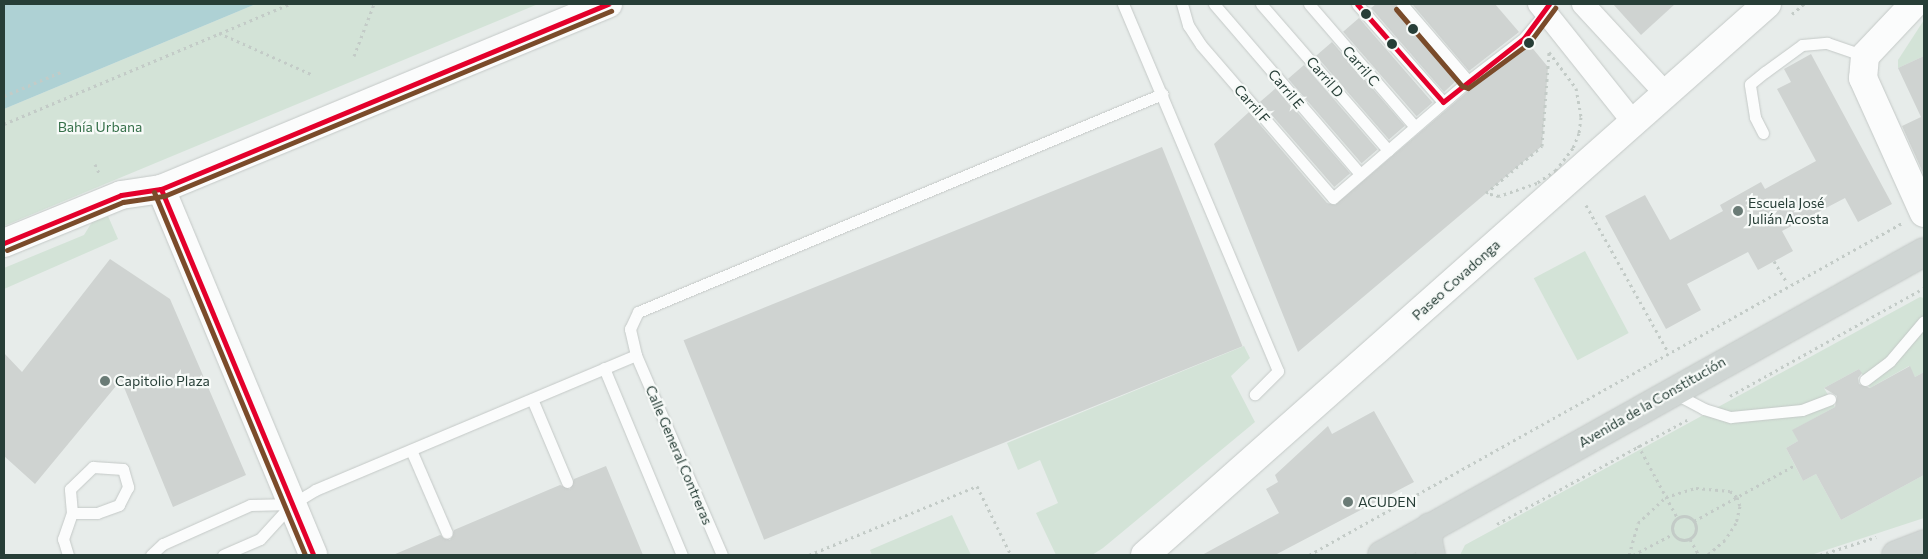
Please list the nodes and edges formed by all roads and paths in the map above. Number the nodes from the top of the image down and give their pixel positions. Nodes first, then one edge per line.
1 (289, 4) edge
2 (374, 4) edge
3 (608, 4) edge
4 (1123, 4) edge
5 (1182, 4) edge
6 (1214, 4) edge
7 (1261, 4) edge
8 (1309, 4) edge
9 (1357, 4) edge
10 (1402, 4) edge
11 (1583, 4) edge
12 (1767, 4) edge
13 (1914, 4) edge
14 (1545, 6) edge
15 (219, 33) junction
16 (354, 56) dead end
17 (1865, 56) junction
18 (60, 72) dead end
19 (311, 74) dead end
20 (1468, 81) junction
21 (1162, 94) junction
22 (1666, 94) junction
23 (4, 96) edge
24 (1443, 102) junction
25 (1634, 122) junction
26 (4, 124) edge
27 (1415, 127) junction
28 (1764, 133) dead end
29 (1388, 150) junction
30 (1360, 174) junction
31 (160, 189) junction
32 (1486, 193) joint
33 (1586, 205) dead end
34 (1917, 217) edge
35 (4, 243) edge
36 (1924, 252) edge
37 (1774, 261) dead end
38 (1786, 282) dead end
39 (1924, 321) edge
40 (1667, 350) dead end
41 (636, 355) junction
42 (604, 368) junction
43 (1866, 380) dead end
44 (1670, 391) junction
45 (1255, 394) dead end
46 (532, 399) junction
47 (1830, 399) dead end
48 (1622, 420) junction
49 (411, 450) junction
50 (1795, 466) dead end
51 (567, 482) dead end
52 (1737, 496) junction
53 (1666, 497) junction
54 (292, 504) junction
55 (72, 513) junction
56 (1678, 517) junction
57 (1694, 521) junction
58 (1430, 527) junction
59 (446, 533) dead end
60 (1673, 534) junction
61 (1690, 539) junction
62 (1924, 544) edge
63 (1888, 546) edge
64 (68, 555) edge
65 (151, 555) edge
66 (223, 555) edge
67 (313, 555) edge
68 (682, 555) edge
69 (722, 555) edge
70 (809, 555) edge
71 (1011, 555) edge
72 (1145, 555) edge
73 (1309, 555) edge
74 (1385, 555) edge
75 (1431, 555) edge
76 (1628, 555) edge
77 (1633, 555) edge
78 (1699, 555) edge
79 (1707, 555) edge
80 (1820, 555) edge

1 - 15 path
2 - 16 path
3 - 31 street
4 - 21 lane
5 - 30 lane, Carril F
6 - 30 lane, Carril E
7 - 29 lane, Carril D
8 - 27 lane, Carril C
9 - 24 lane
10 - 20 lane
11 - 22 street
12 - 22 street, Paseo Covadonga
13 - 17 street
14 - 20 lane
14 - 25 street
15 - 19 path
15 - 26 path
17 - 28 lane
17 - 34 street
18 - 23 path
20 - 24 lane
21 - 41 lane, Calle General Contreras
21 - 45 lane
22 - 25 street, Paseo Covadonga
24 - 27 lane
25 - 72 street, Paseo Covadonga
27 - 29 lane
29 - 30 lane
31 - 35 street
31 - 54 street
32 - 32 path
33 - 40 path
34 - 73 path
36 - 44 main road, Avenida de la Constitución
37 - 38 path
39 - 43 lane
41 - 42 lane
41 - 69 lane, Calle General Contreras
42 - 46 lane
42 - 68 lane
44 - 47 lane
44 - 48 main road, Avenida de la Constitución
46 - 49 lane
46 - 51 lane
48 - 53 path
48 - 58 main road, Avenida de la Constitución
49 - 54 lane
49 - 59 lane
50 - 52 path
52 - 53 path
52 - 57 path
52 - 79 path
53 - 56 path
53 - 76 path
54 - 65 lane
54 - 66 lane
54 - 67 street
55 - 55 lane
55 - 64 lane
56 - 57 path
56 - 60 path
57 - 61 path
58 - 74 main road, Avenida de la Constitución
58 - 75 main road
60 - 61 path
60 - 77 path
61 - 78 path
62 - 63 main road
63 - 80 path
70 - 71 path

